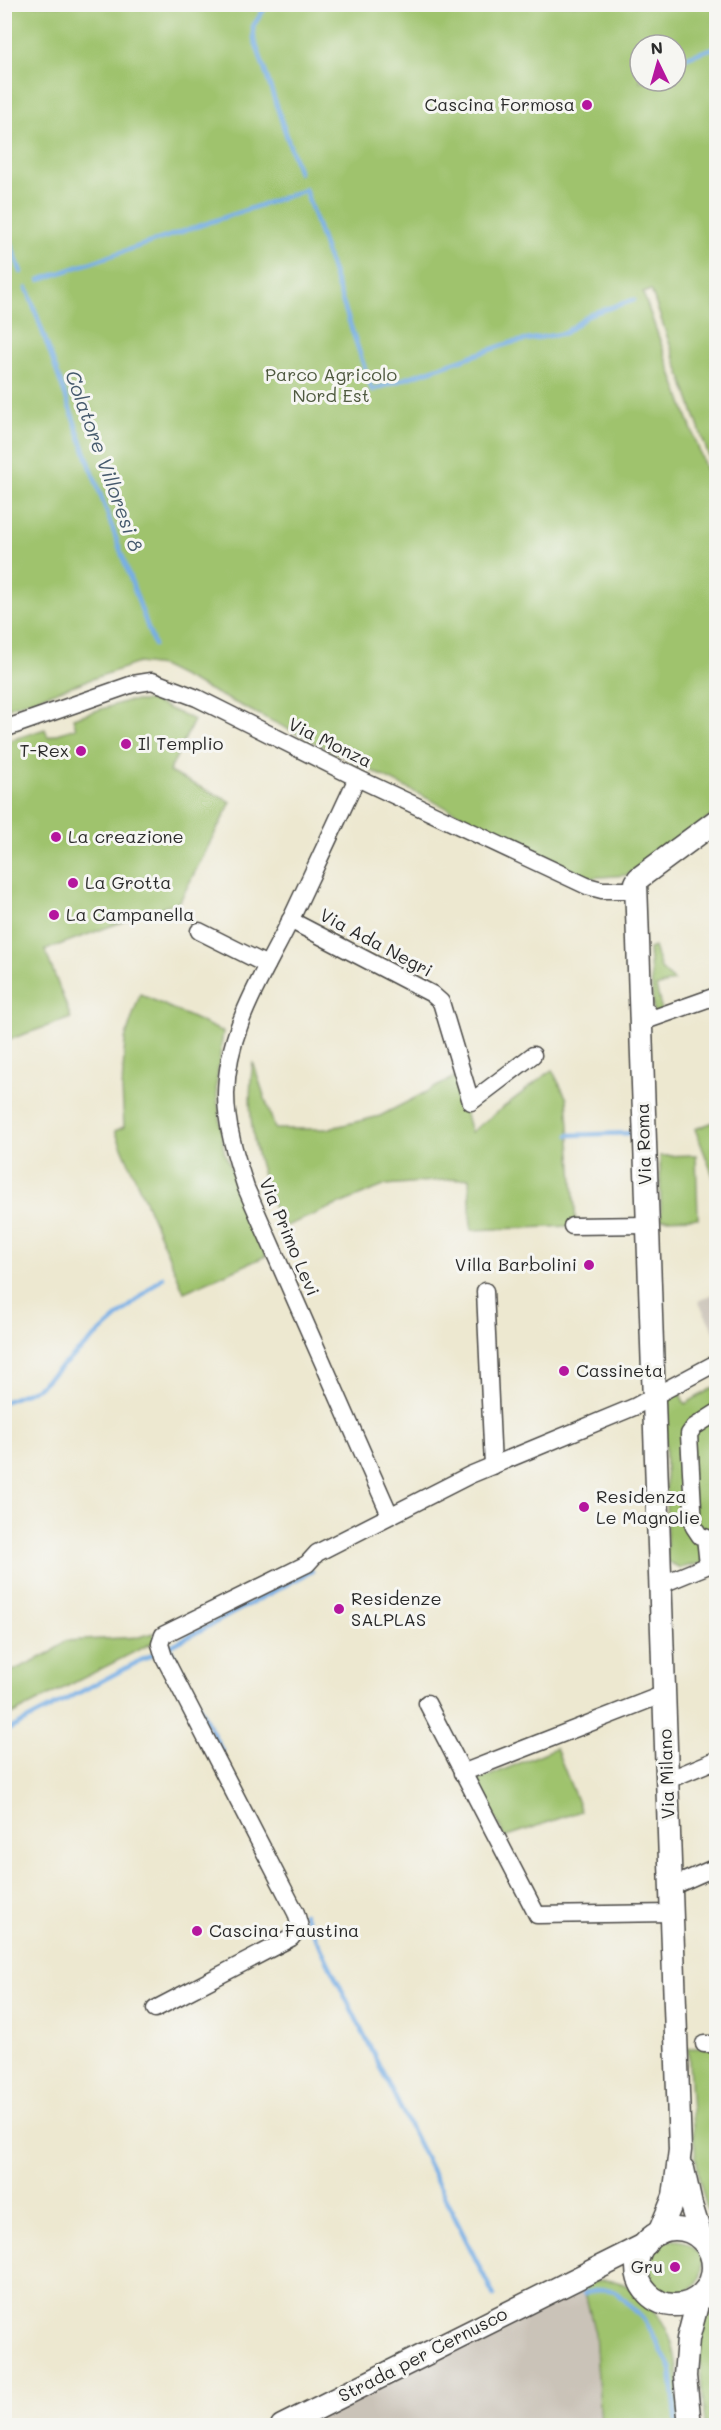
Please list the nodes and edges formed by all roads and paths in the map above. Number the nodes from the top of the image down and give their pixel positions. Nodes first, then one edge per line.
1 (4, 729) edge
2 (357, 778) junction
3 (717, 821) edge
4 (636, 890) junction
5 (290, 920) junction
6 (199, 931) dead end
7 (267, 965) junction
8 (717, 996) edge
9 (638, 1012) junction
10 (533, 1055) dead end
11 (648, 1225) junction
12 (573, 1226) dead end
13 (485, 1291) dead end
14 (717, 1364) edge
15 (653, 1398) junction
16 (717, 1413) edge
17 (493, 1466) junction
18 (390, 1515) junction
19 (711, 1536) edge
20 (712, 1563) edge
21 (660, 1585) junction
22 (664, 1694) junction
23 (427, 1703) dead end
24 (717, 1760) edge
25 (462, 1773) junction
26 (668, 1780) junction
27 (714, 1868) edge
28 (671, 1887) junction
29 (672, 1913) junction
30 (155, 2009) dead end
31 (680, 2150) junction
32 (653, 2238) junction
33 (702, 2240) junction
34 (564, 2285) junction
35 (652, 2295) junction
36 (699, 2297) junction
37 (686, 2376) junction
38 (283, 2425) edge
39 (690, 2426) edge

1 - 2 street, Via Monza
2 - 4 street, Via Monza
2 - 5 street, Via Primo Levi
3 - 4 street
4 - 9 street, Via Roma
5 - 7 street, Via Primo Levi
5 - 10 street, Via Ada Negri
6 - 7 street
7 - 18 street, Via Primo Levi
8 - 9 street
9 - 11 street, Via Roma
11 - 12 street
11 - 15 street, Via Roma
13 - 17 street
14 - 15 street
15 - 17 street
15 - 21 street, Via Milano
16 - 19 street
17 - 18 street
18 - 30 street
19 - 20 street
20 - 21 street
21 - 22 street, Via Milano
22 - 25 street
22 - 26 street, Via Milano
23 - 25 street
24 - 26 street
25 - 29 street
26 - 28 street, Via Milano
27 - 28 street
28 - 29 street, Via Milano
29 - 31 street, Via Milano
31 - 32 street, Via Milano
31 - 33 street, Via Milano
32 - 33 street
32 - 34 street, Strada per Cernusco
32 - 35 street, Via Milano
33 - 36 street, Via Milano
34 - 35 street, Strada per Cernusco
34 - 38 street, Strada per Cernusco
35 - 36 street
35 - 37 street, Via Milano
36 - 37 street, Via Milano
37 - 39 street, Via Milano

